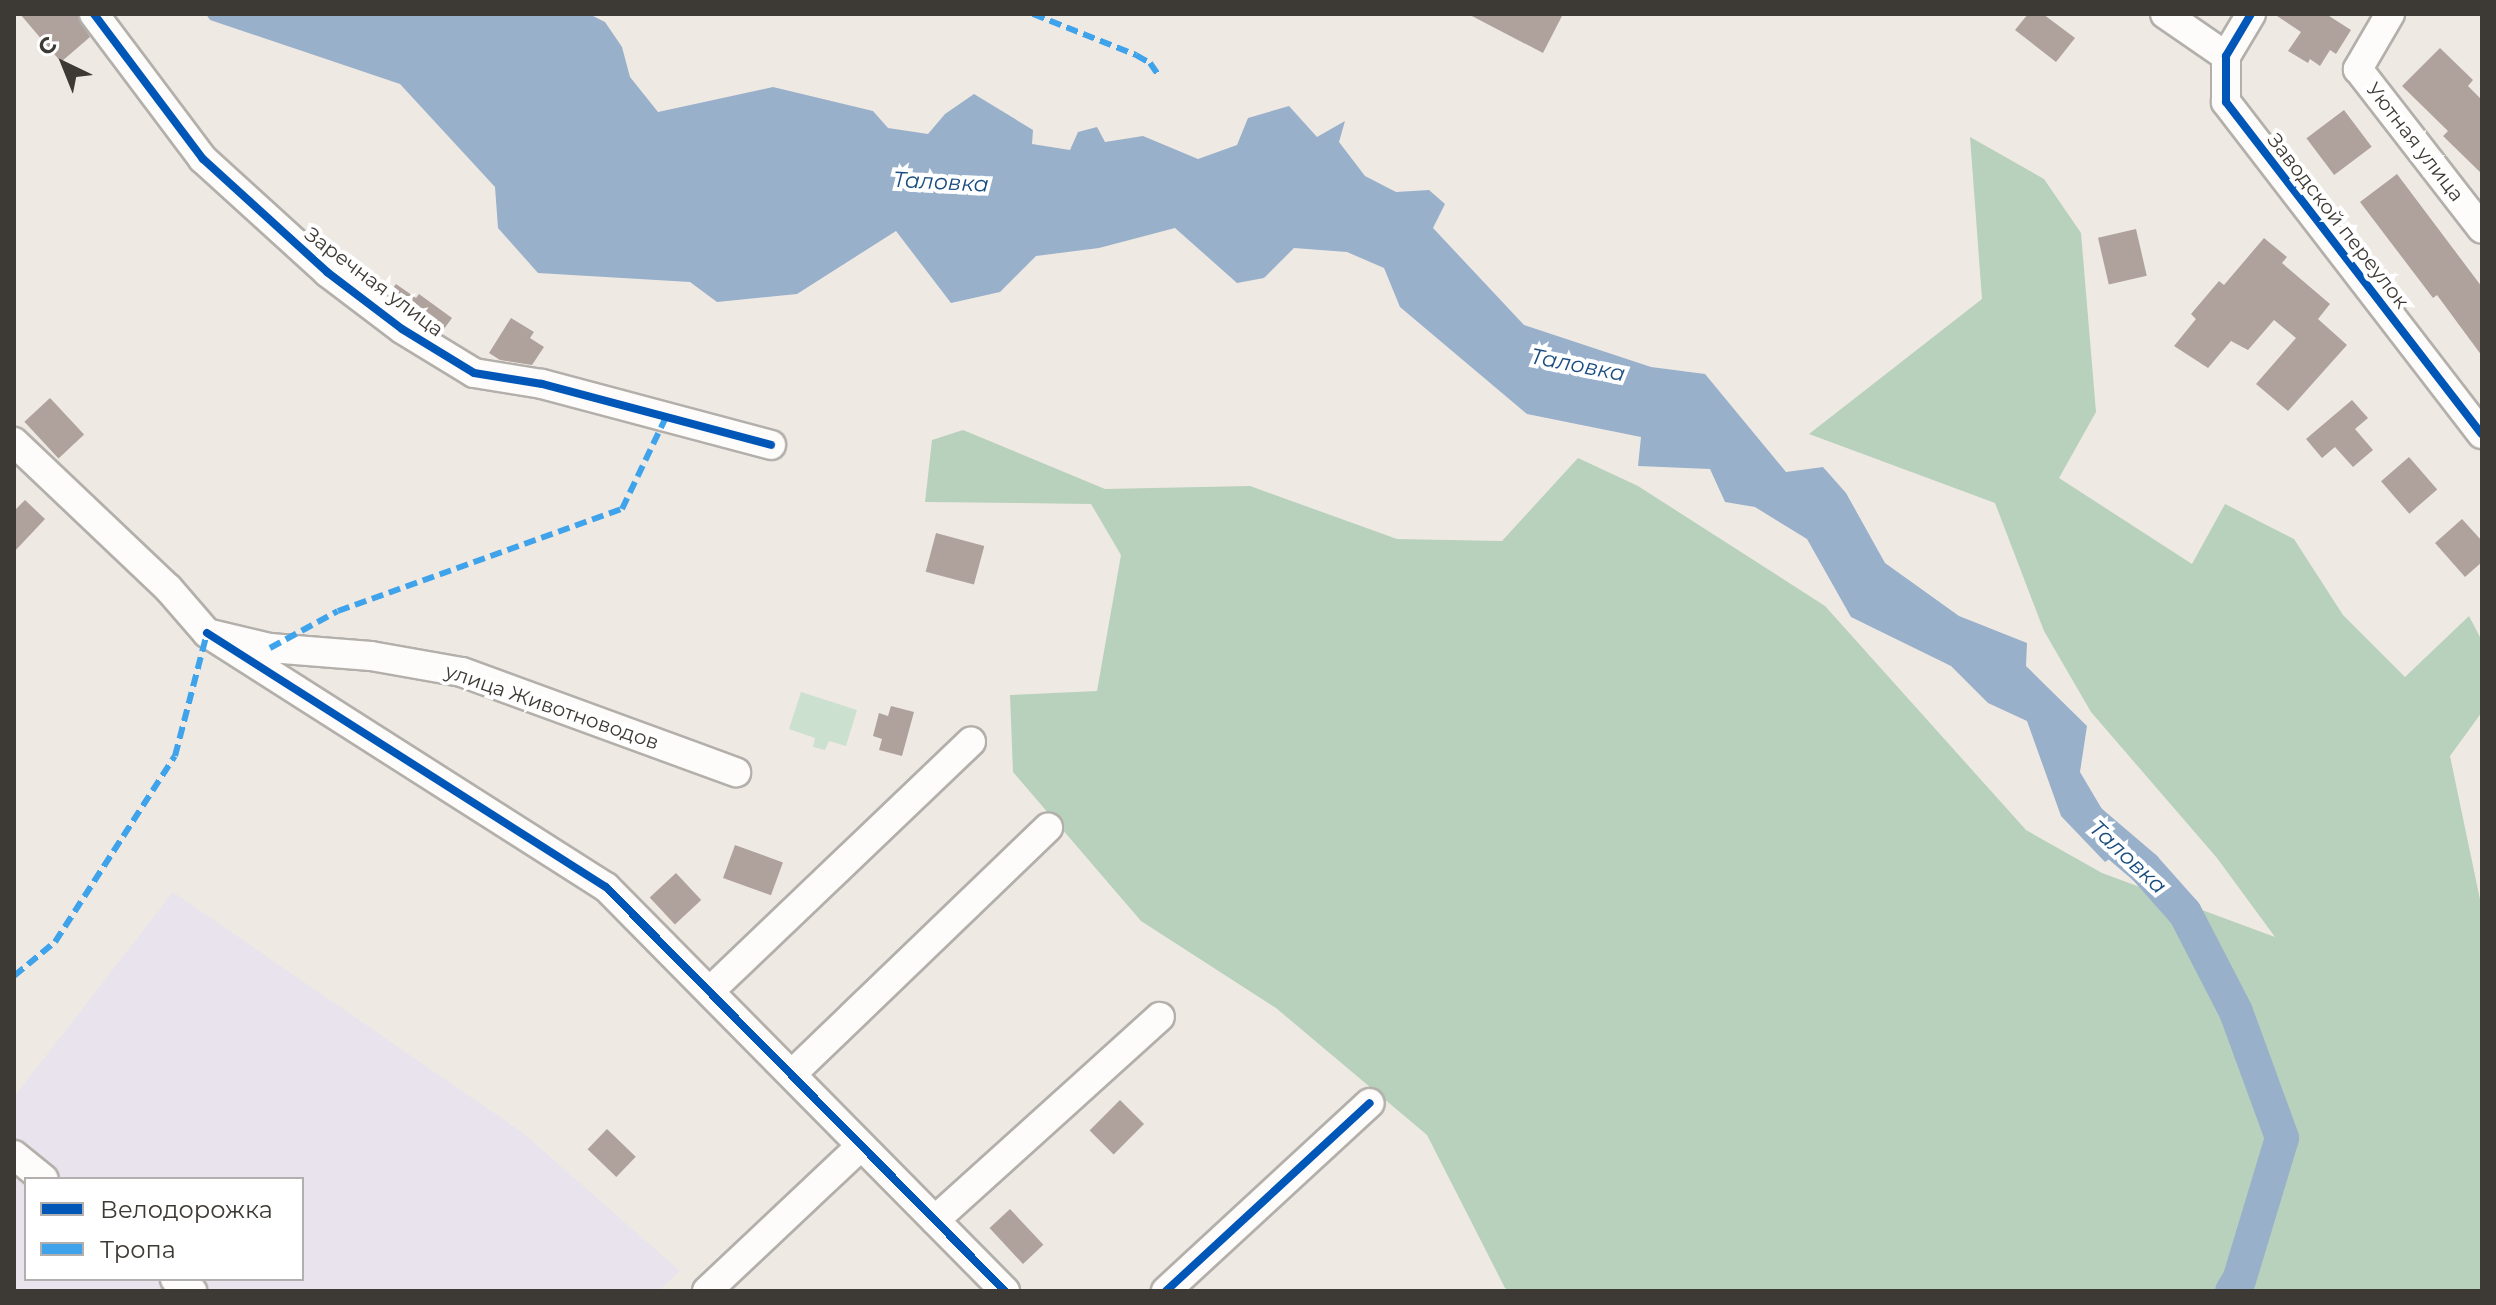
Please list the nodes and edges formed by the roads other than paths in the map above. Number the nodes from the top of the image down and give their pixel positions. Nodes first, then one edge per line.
1 (94, 14) edge
2 (2165, 14) edge
3 (2251, 14) edge
4 (2390, 14) edge
5 (2226, 56) junction
6 (2482, 229) edge
7 (2482, 434) edge
8 (14, 442) edge
9 (771, 445) dead end
10 (207, 633) junction
11 (971, 742) dead end
12 (736, 772) dead end
13 (1048, 828) dead end
14 (710, 991) junction
15 (1160, 1017) dead end
16 (793, 1073) junction
17 (1370, 1103) dead end
18 (860, 1147) junction
19 (14, 1155) edge
20 (42, 1177) edge
21 (935, 1220) junction
22 (707, 1291) edge
23 (1005, 1291) edge
24 (1166, 1291) edge

1 - 9 street, Заречная улица
2 - 5 street
3 - 5 street
4 - 6 street, Уютная улица
5 - 7 street, Заводской переулок
8 - 10 street
10 - 12 street, улица Животноводов
10 - 14 street
11 - 14 street
13 - 16 street
14 - 16 street
15 - 21 street
16 - 18 street
17 - 24 street
18 - 21 street
18 - 22 street
19 - 20 street
21 - 23 street

